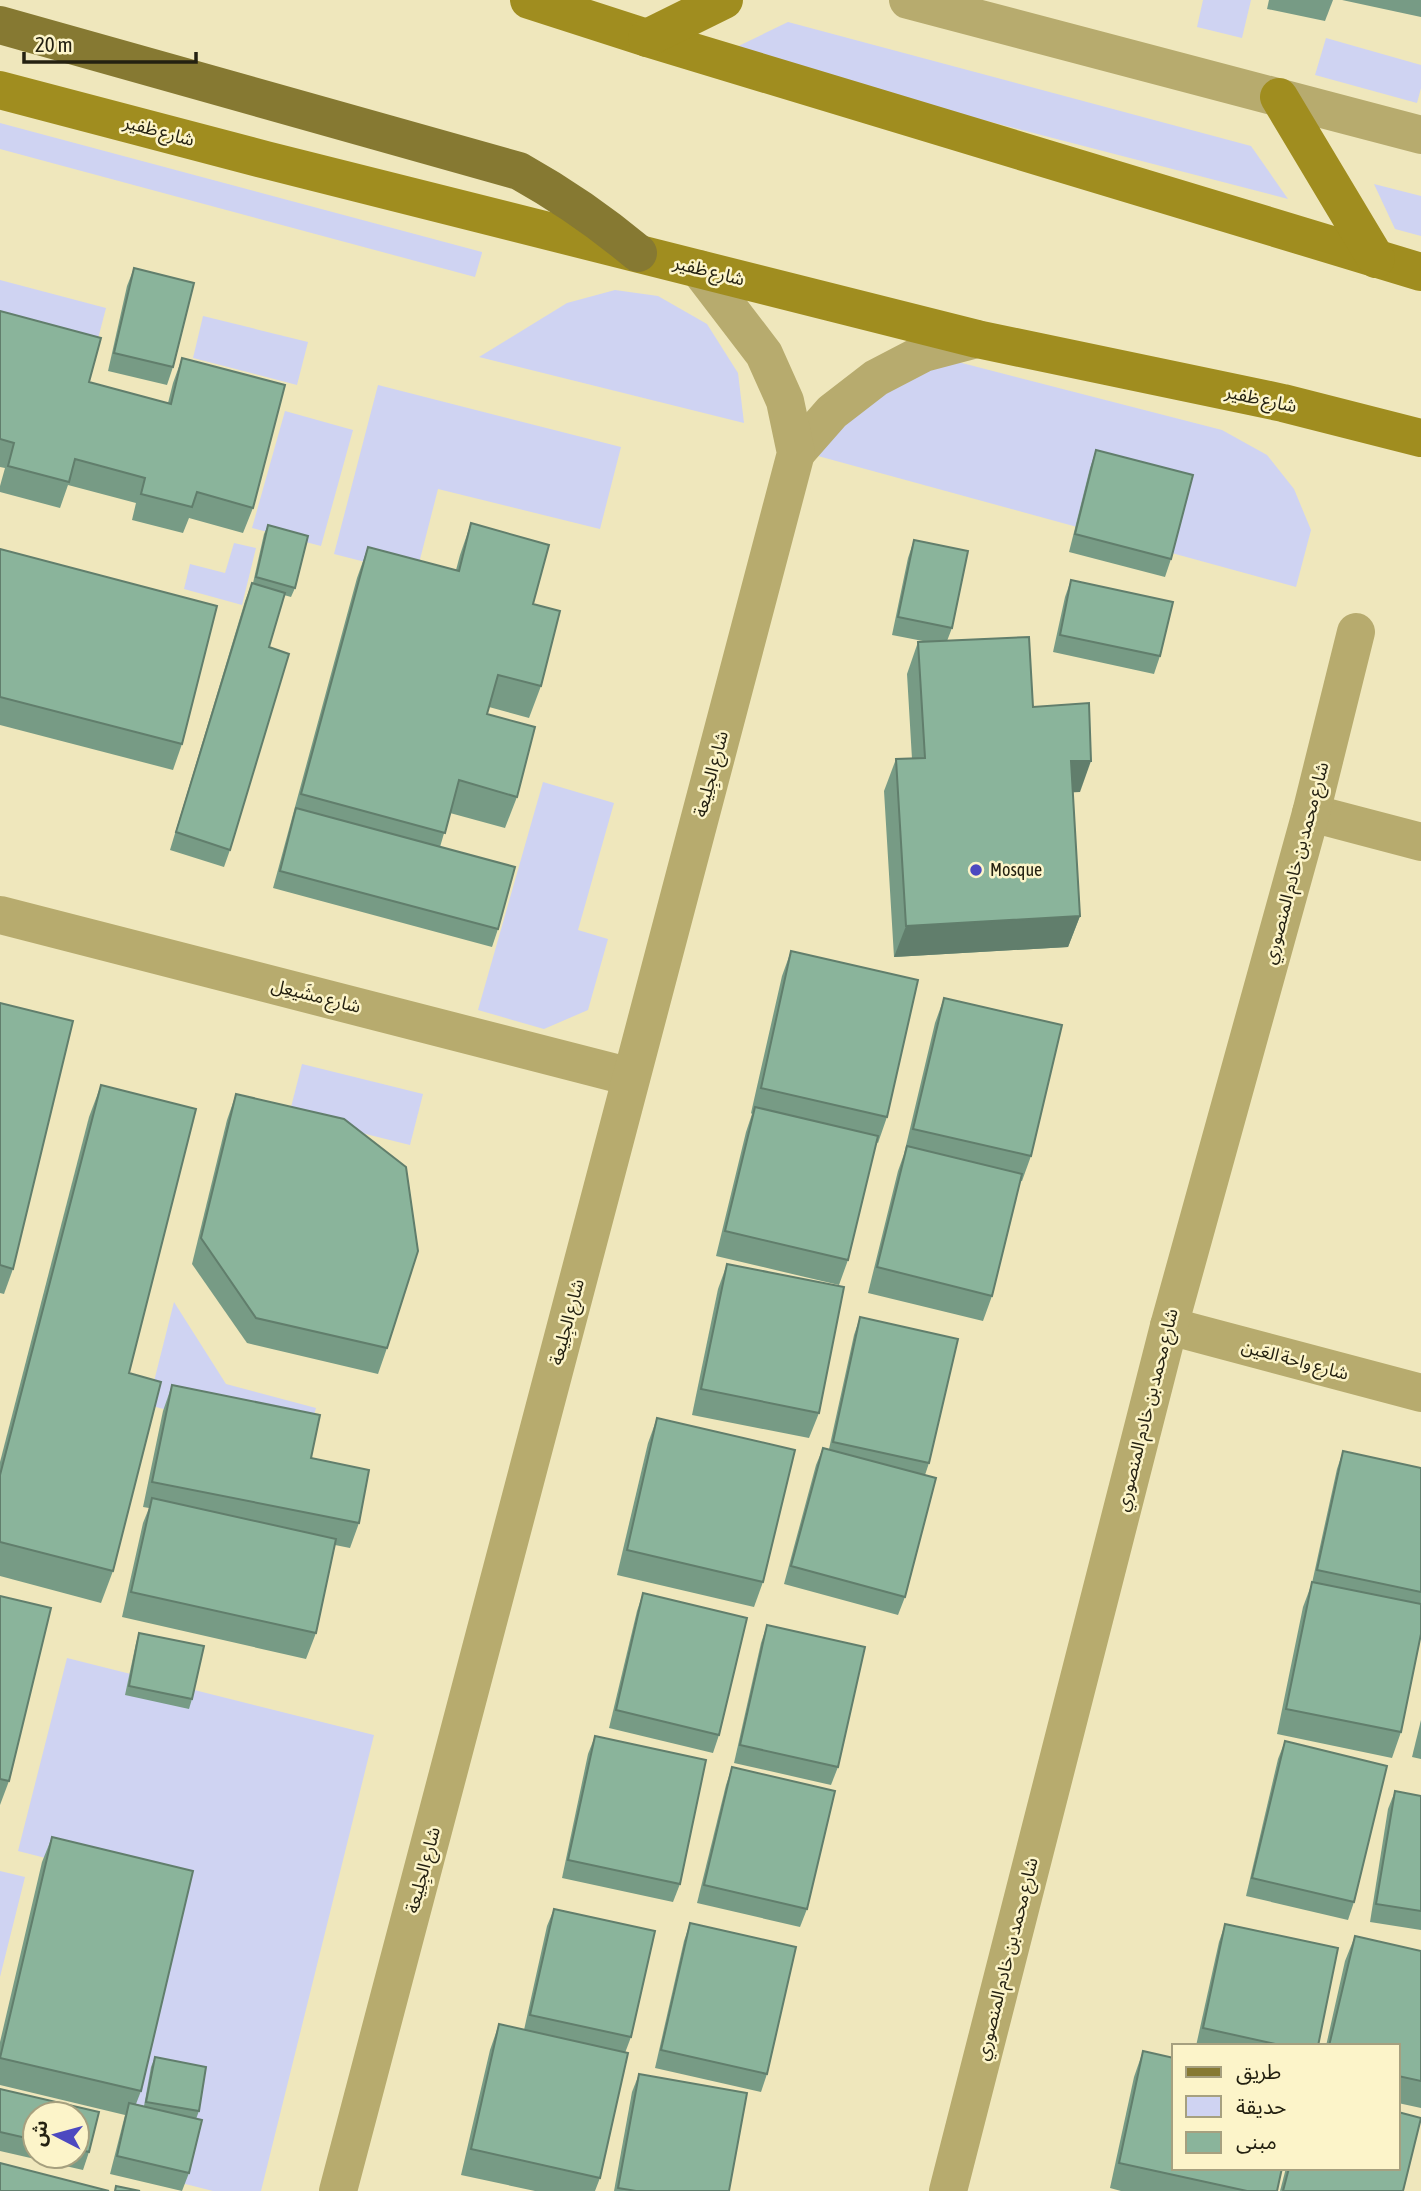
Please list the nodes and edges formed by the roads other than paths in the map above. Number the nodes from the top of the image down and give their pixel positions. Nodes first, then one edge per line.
1 (529, 0) edge
2 (724, 0) edge
3 (908, 0) edge
4 (0, 25) edge
5 (647, 38) junction
6 (0, 90) edge
7 (1279, 97) junction
8 (1421, 135) edge
9 (638, 253) junction
10 (1376, 260) junction
11 (699, 269) junction
12 (1421, 272) edge
13 (977, 339) junction
14 (1421, 438) edge
15 (796, 453) junction
16 (1356, 632) dead end
17 (1311, 813) junction
18 (1421, 842) edge
19 (0, 915) edge
20 (631, 1077) junction
21 (1168, 1326) junction
22 (1421, 1393) edge
23 (338, 2191) edge
24 (948, 2191) edge

1 - 5 main road
2 - 5 main road
3 - 7 street
4 - 9 main road
5 - 10 main road
6 - 9 main road, شارع ظفير
7 - 8 street
7 - 10 main road
9 - 11 main road, شارع ظفير
10 - 12 main road
11 - 13 main road, شارع ظفير
11 - 15 street, شارع الجِلِيعة
13 - 14 main road, شارع ظفير
13 - 15 street, شارع الجِلِيعة
15 - 20 street, شارع الجِلِيعة
16 - 17 street, شارع محمد بن خادم المنصوري
17 - 18 street
17 - 21 street, شارع محمد بن خادم المنصوري
19 - 20 street, شارع مشَيعِل
20 - 23 street, شارع الجِلِيعة
21 - 22 street, شارع واحة العَين
21 - 24 street, شارع محمد بن خادم المنصوري

